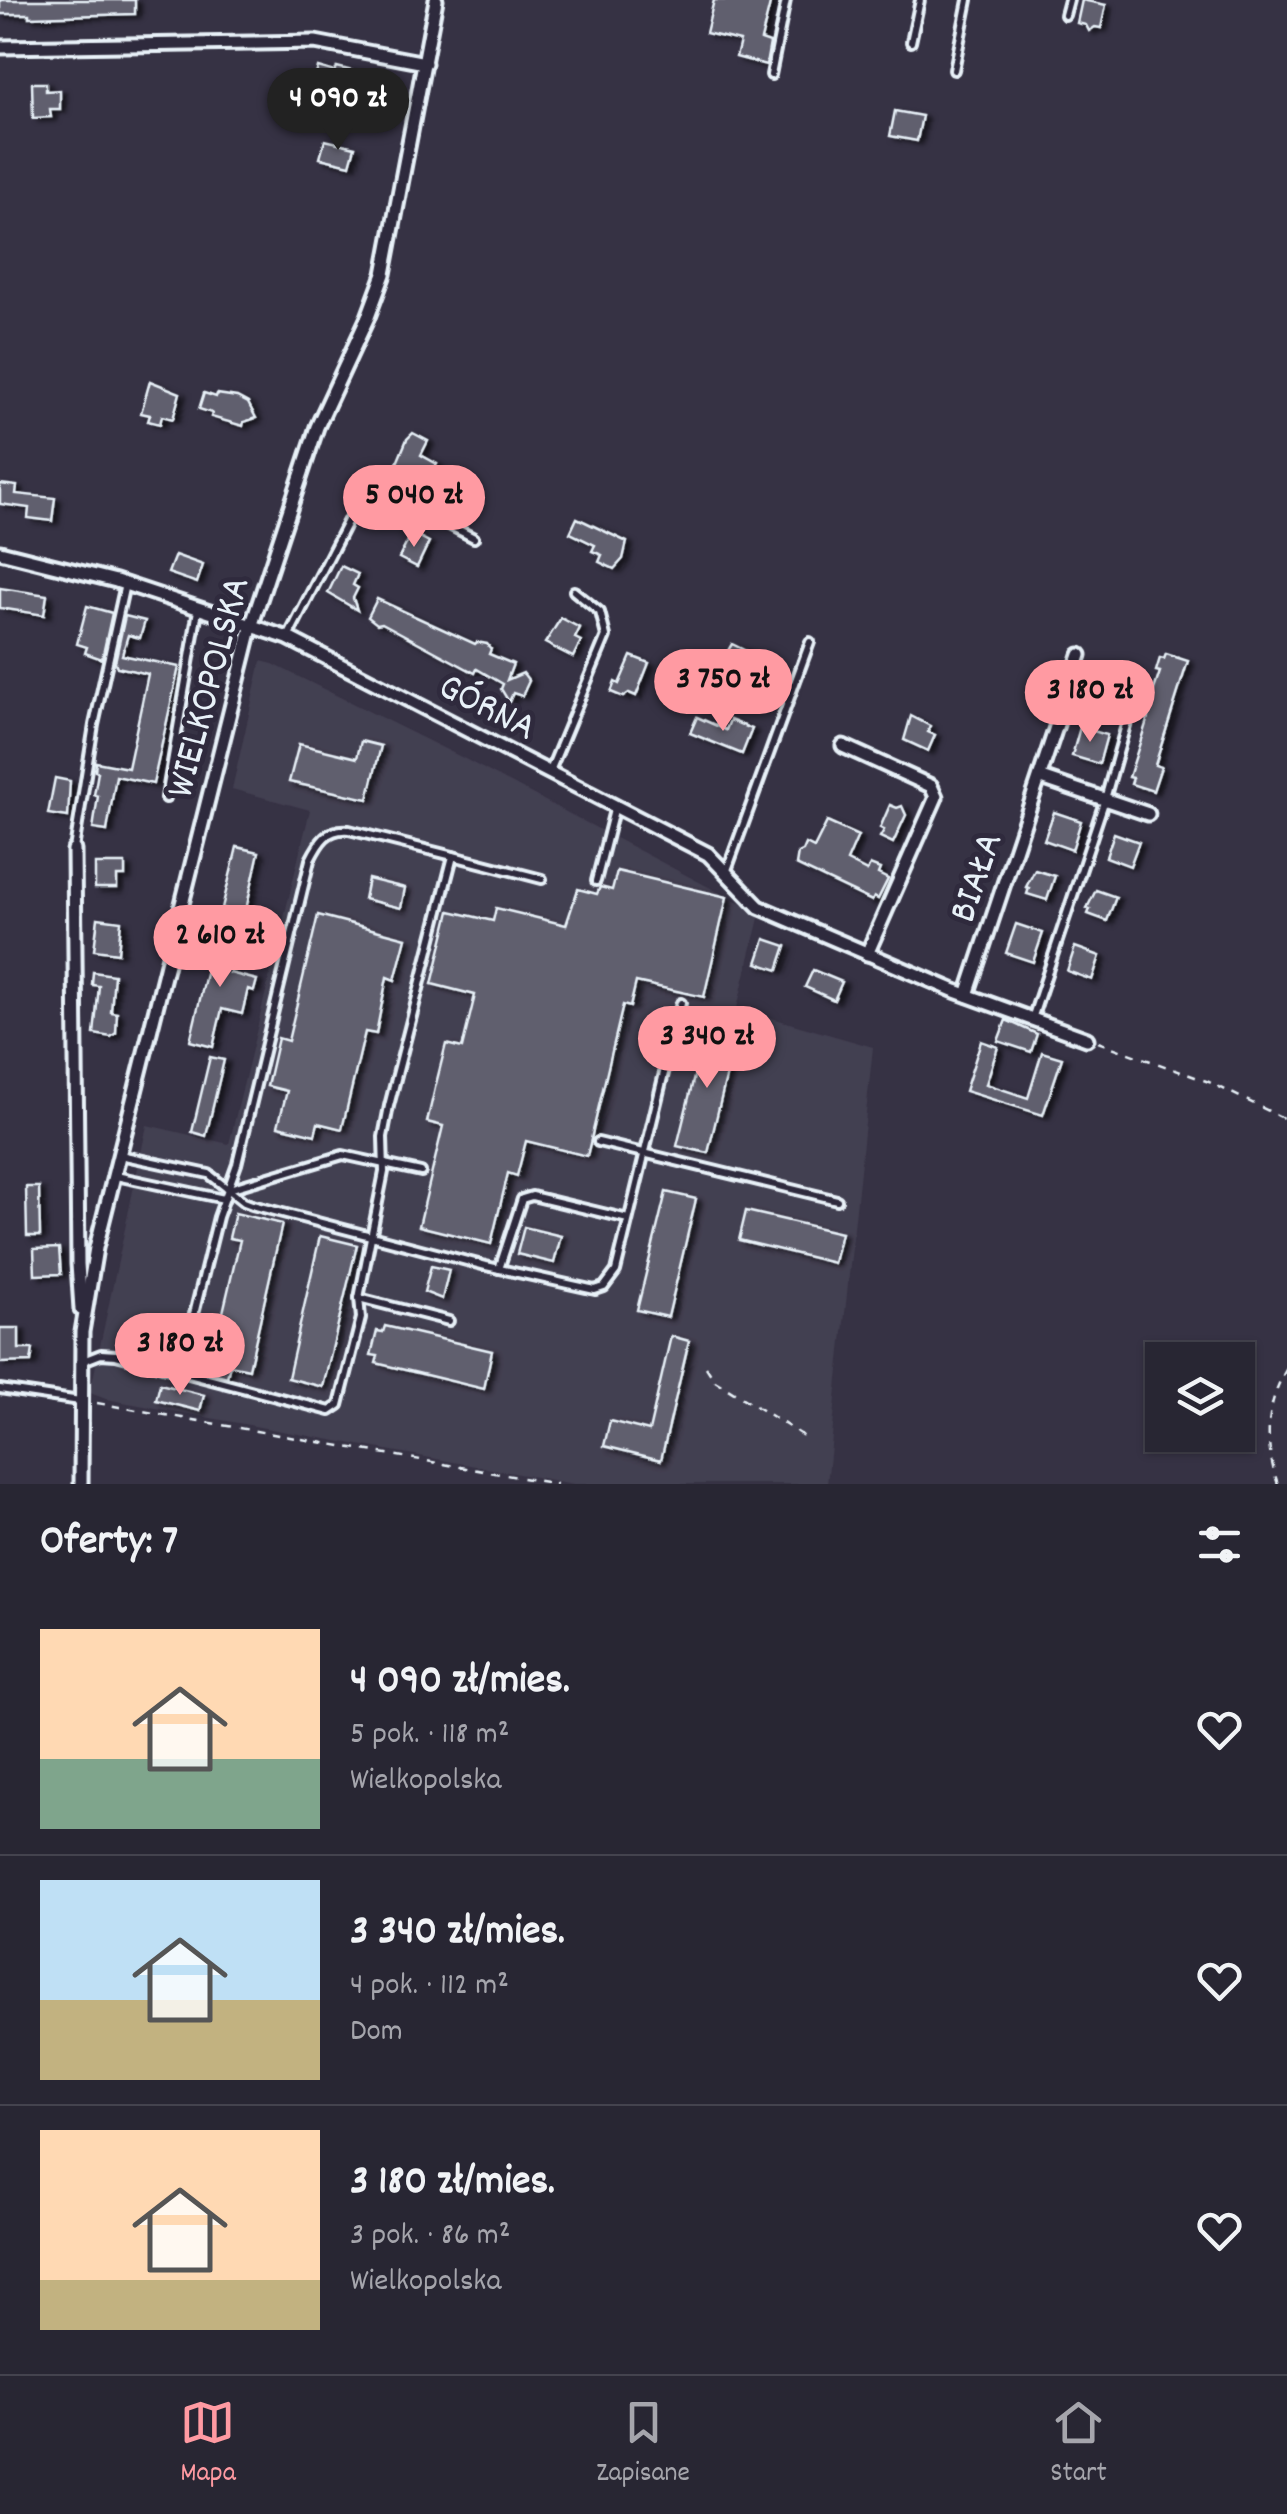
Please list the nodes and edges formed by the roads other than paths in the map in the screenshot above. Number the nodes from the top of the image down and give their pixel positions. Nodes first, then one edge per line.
1 (436, 0) edge
2 (786, 0) edge
3 (920, 0) edge
4 (968, 0) edge
5 (1069, 0) edge
6 (1065, 15) dead end
7 (911, 42) dead end
8 (0, 47) edge
9 (424, 63) junction
10 (954, 70) dead end
11 (770, 75) dead end
12 (474, 538) dead end
13 (0, 552) edge
14 (125, 584) junction
15 (574, 591) dead end
16 (198, 610) junction
17 (252, 624) junction
18 (288, 638) junction
19 (810, 642) dead end
20 (1080, 655) dead end
21 (1130, 711) dead end
22 (843, 746) dead end
23 (550, 771) junction
24 (1042, 778) junction
25 (166, 798) dead end
26 (1105, 799) junction
27 (616, 805) junction
28 (1148, 814) dead end
29 (74, 850) joint
30 (453, 856) junction
31 (727, 870) junction
32 (542, 879) dead end
33 (596, 881) dead end
34 (868, 954) junction
35 (966, 996) junction
36 (681, 1002) dead end
37 (1032, 1019) junction
38 (1087, 1038) road end
39 (598, 1142) dead end
40 (644, 1152) junction
41 (120, 1155) junction
42 (384, 1162) junction
43 (421, 1172) dead end
44 (115, 1176) junction
45 (228, 1189) junction
46 (224, 1199) junction
47 (837, 1200) dead end
48 (628, 1219) junction
49 (374, 1237) junction
50 (499, 1269) junction
51 (360, 1298) junction
52 (448, 1321) dead end
53 (84, 1323) junction
54 (82, 1361) junction
55 (180, 1371) junction
56 (0, 1389) edge
57 (80, 1401) junction
58 (81, 1484) edge

1 - 9 street, WIELKOPOLSKA
2 - 11 lane
3 - 7 lane
4 - 10 lane
5 - 6 lane
8 - 9 street
9 - 17 street, WIELKOPOLSKA
12 - 18 lane
13 - 14 street, GÓRNA
14 - 16 street, GÓRNA
14 - 29 lane
15 - 23 lane
16 - 17 street, GÓRNA
16 - 25 lane
17 - 18 street, GÓRNA
17 - 41 street, WIELKOPOLSKA
18 - 23 street, GÓRNA
19 - 31 lane
20 - 24 street, BIAŁA
21 - 26 lane
22 - 34 street
23 - 27 street, GÓRNA
24 - 26 street
24 - 35 street, BIAŁA
26 - 28 street
26 - 37 lane
27 - 31 street, GÓRNA
27 - 33 lane
29 - 53 street
30 - 32 lane
30 - 42 lane
30 - 45 lane
31 - 34 street, GÓRNA
34 - 35 street, GÓRNA
35 - 37 street, GÓRNA
36 - 40 lane
37 - 38 street, GÓRNA
39 - 40 lane
40 - 47 lane
40 - 48 lane
41 - 44 street, WIELKOPOLSKA
41 - 45 lane
42 - 43 lane
42 - 45 lane
42 - 49 lane
44 - 46 lane
44 - 53 street, WIELKOPOLSKA
45 - 46 lane
45 - 49 lane
46 - 55 lane
48 - 50 lane
48 - 50 lane
49 - 50 lane
49 - 51 lane
51 - 52 lane
51 - 55 lane
53 - 54 street, WIELKOPOLSKA
54 - 55 lane
54 - 57 street, WIELKOPOLSKA
56 - 57 lane
57 - 58 street, WIELKOPOLSKA

